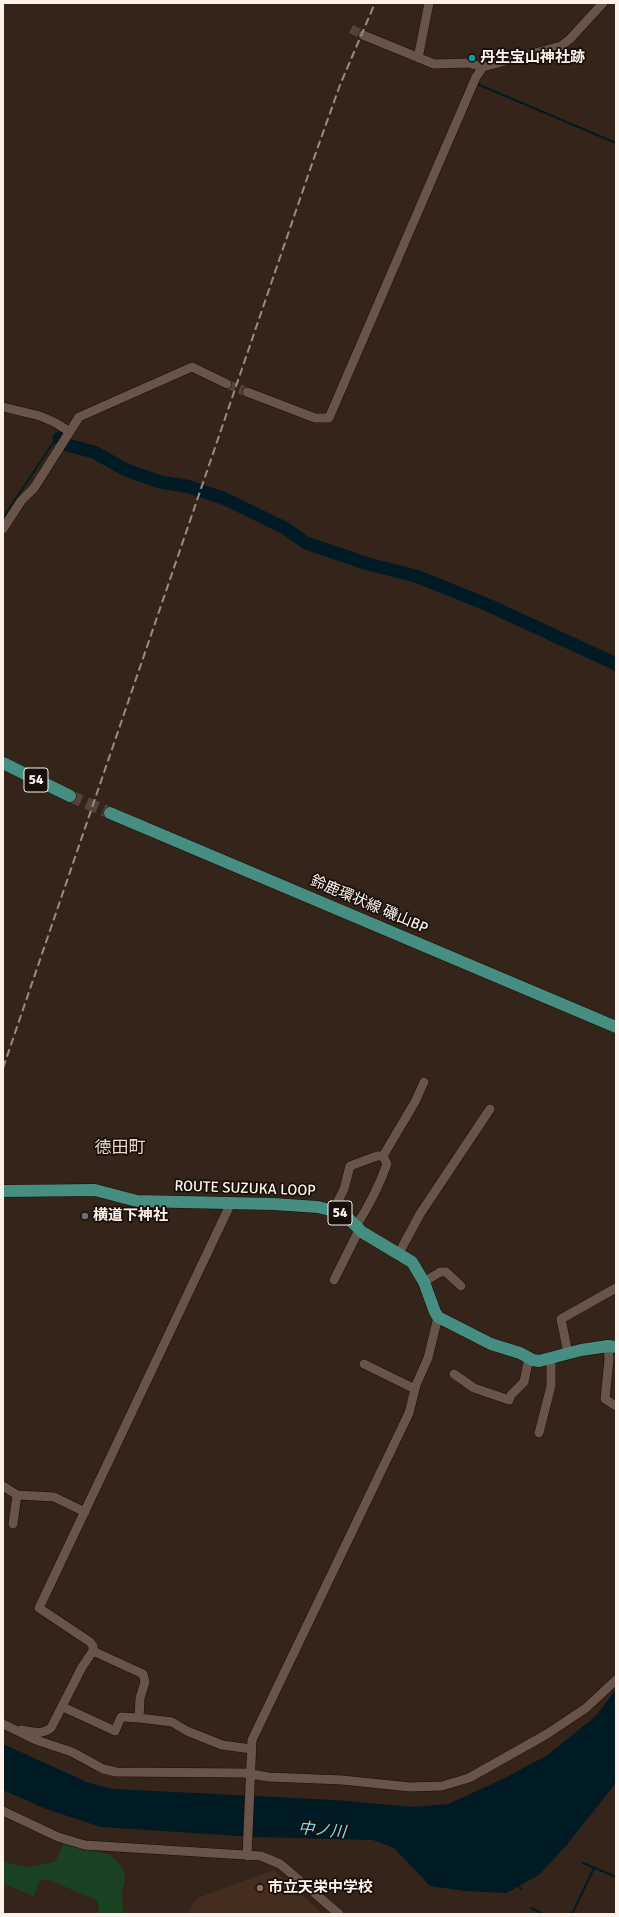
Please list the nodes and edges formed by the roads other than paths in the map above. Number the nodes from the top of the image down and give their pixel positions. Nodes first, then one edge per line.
1 (430, 3) edge
2 (603, 3) edge
3 (363, 35) tunnel mouth
4 (418, 58) junction
5 (483, 67) junction
6 (227, 384) tunnel mouth
7 (247, 392) tunnel mouth
8 (3, 407) edge
9 (69, 433) junction
10 (3, 529) edge
11 (3, 763) edge
12 (70, 796) tunnel mouth
13 (110, 812) tunnel mouth
14 (616, 1027) edge
15 (424, 1082) dead end
16 (490, 1109) dead end
17 (383, 1156) junction
18 (3, 1191) edge
19 (338, 1201) dead end
20 (231, 1203) junction
21 (357, 1228) junction
22 (399, 1253) junction
23 (334, 1280) dead end
24 (424, 1282) junction
25 (461, 1286) dead end
26 (616, 1288) edge
27 (438, 1317) junction
28 (612, 1346) edge
29 (568, 1353) junction
30 (551, 1357) junction
31 (529, 1358) junction
32 (364, 1364) dead end
33 (454, 1374) dead end
34 (415, 1389) junction
35 (616, 1406) edge
36 (540, 1433) dead end
37 (3, 1486) edge
38 (17, 1495) junction
39 (85, 1512) junction
40 (13, 1524) dead end
41 (93, 1651) junction
42 (616, 1680) edge
43 (63, 1707) junction
44 (139, 1718) junction
45 (3, 1724) edge
46 (13, 1729) junction
47 (251, 1749) junction
48 (251, 1776) junction
49 (3, 1810) edge
50 (247, 1856) junction
51 (339, 1914) edge

1 - 4 street
2 - 5 street
3 - 4 street
4 - 5 street
5 - 7 street
6 - 9 street
8 - 9 street
9 - 10 street
11 - 12 main road, 54
13 - 14 main road, 鈴鹿環状線 磯山BP
15 - 17 street
16 - 22 street
17 - 19 street
17 - 21 street
18 - 20 main road, ROUTE SUZUKA LOOP / 54
20 - 21 main road, ROUTE SUZUKA LOOP / 54
20 - 39 street
21 - 22 main road, ROUTE SUZUKA LOOP / 54
21 - 23 street
22 - 24 main road, ROUTE SUZUKA LOOP / 54
24 - 25 street
24 - 27 main road, ROUTE SUZUKA LOOP / 54
26 - 29 street
27 - 31 main road
27 - 34 street
28 - 29 main road
28 - 35 street
29 - 30 main road
30 - 31 main road
30 - 36 street
31 - 33 street
32 - 34 street
34 - 47 street
37 - 38 street
38 - 39 street
38 - 40 street
39 - 41 street
41 - 43 street
41 - 44 street
42 - 48 street
43 - 44 street
43 - 46 street
44 - 47 street
45 - 46 street
46 - 48 street
47 - 48 street
48 - 50 street
49 - 50 street
50 - 51 street

